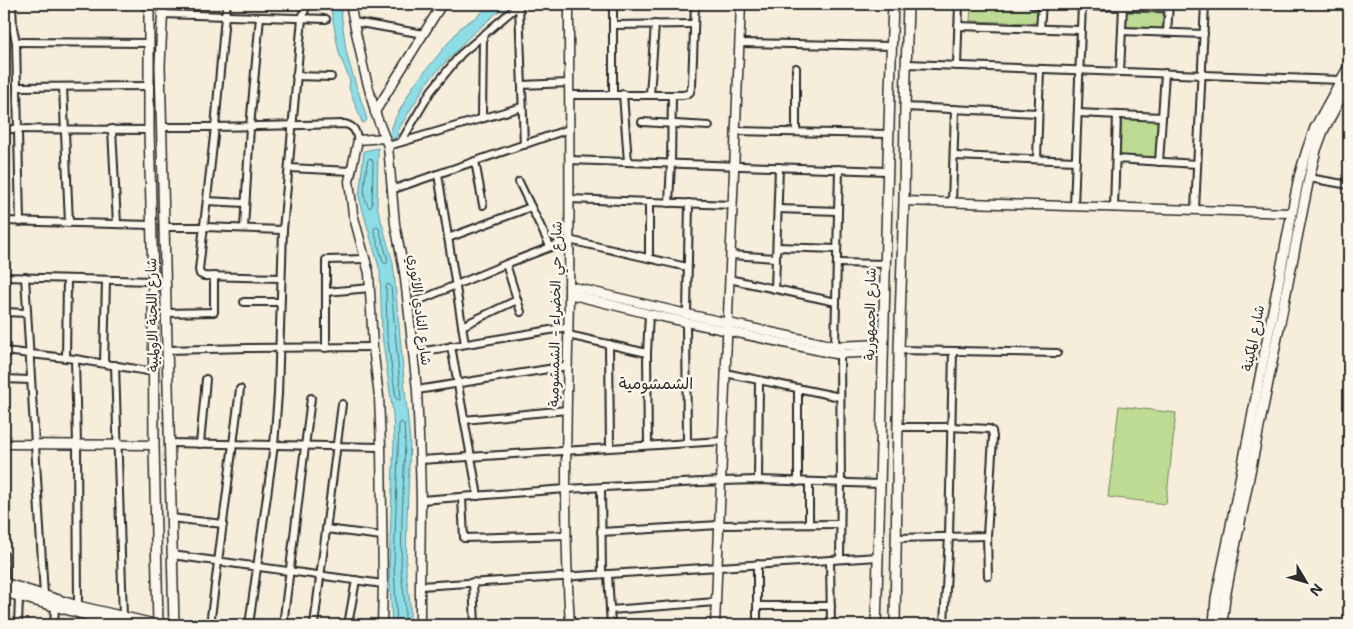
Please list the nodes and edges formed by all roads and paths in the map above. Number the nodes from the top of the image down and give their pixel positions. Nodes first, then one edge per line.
1 (12, 4) edge
2 (149, 4) edge
3 (163, 4) edge
4 (227, 4) edge
5 (306, 4) edge
6 (350, 4) edge
7 (442, 4) edge
8 (520, 4) edge
9 (569, 4) edge
10 (613, 4) edge
11 (695, 4) edge
12 (740, 4) edge
13 (893, 4) edge
14 (908, 4) edge
15 (959, 4) edge
16 (1032, 4) edge
17 (1042, 4) edge
18 (1205, 4) edge
19 (1082, 5) edge
20 (1168, 6) edge
21 (1123, 7) junction
22 (162, 14) junction
23 (225, 16) junction
24 (260, 17) junction
25 (302, 18) junction
26 (326, 19) dead end
27 (354, 22) junction
28 (655, 24) junction
29 (694, 24) junction
30 (613, 25) junction
31 (958, 26) junction
32 (4, 28) edge
33 (13, 28) junction
34 (1040, 29) junction
35 (1081, 30) junction
36 (1122, 31) junction
37 (1167, 32) junction
38 (424, 34) junction
39 (1204, 34) junction
40 (483, 36) junction
41 (16, 42) junction
42 (148, 43) junction
43 (739, 43) junction
44 (892, 46) junction
45 (906, 64) junction
46 (957, 66) junction
47 (1349, 66) edge
48 (796, 68) dead end
49 (1040, 69) junction
50 (1080, 70) junction
51 (1120, 72) junction
52 (1165, 73) junction
53 (1202, 75) junction
54 (296, 76) junction
55 (331, 76) dead end
56 (1345, 81) edge
57 (569, 83) junction
58 (522, 85) junction
59 (63, 86) junction
60 (148, 86) junction
61 (17, 87) junction
62 (1347, 92) edge
63 (613, 94) junction
64 (623, 94) junction
65 (569, 95) junction
66 (650, 95) junction
67 (672, 95) junction
68 (522, 107) junction
69 (905, 107) junction
70 (955, 109) junction
71 (375, 112) junction
72 (1038, 113) junction
73 (1078, 113) junction
74 (1117, 115) junction
75 (1162, 117) junction
76 (482, 118) junction
77 (642, 122) dead end
78 (672, 124) junction
79 (292, 126) junction
80 (709, 126) dead end
81 (162, 127) junction
82 (215, 127) junction
83 (250, 127) junction
84 (4, 129) edge
85 (18, 129) junction
86 (66, 129) junction
87 (112, 129) junction
88 (569, 129) junction
89 (149, 130) junction
90 (735, 131) junction
91 (796, 132) junction
92 (889, 134) junction
93 (385, 138) junction
94 (358, 140) junction
95 (401, 142) junction
96 (524, 145) junction
97 (388, 146) junction
98 (954, 156) junction
99 (1036, 159) junction
100 (1116, 159) junction
101 (569, 160) junction
102 (475, 161) junction
103 (1076, 161) junction
104 (628, 162) junction
105 (1159, 162) junction
106 (671, 163) junction
107 (1197, 164) junction
108 (734, 165) junction
109 (778, 167) junction
110 (289, 168) junction
111 (839, 169) junction
112 (351, 171) junction
113 (888, 171) junction
114 (438, 174) junction
115 (1309, 178) junction
116 (519, 182) dead end
117 (1349, 185) edge
118 (391, 190) junction
119 (569, 199) junction
120 (207, 201) junction
121 (904, 201) junction
122 (650, 202) junction
123 (669, 202) junction
124 (246, 203) junction
125 (689, 203) junction
126 (952, 203) junction
127 (482, 205) dead end
128 (732, 205) junction
129 (1074, 206) junction
130 (531, 207) junction
131 (1114, 208) junction
132 (778, 209) junction
133 (838, 210) junction
134 (1195, 210) junction
135 (1291, 213) junction
136 (4, 221) edge
137 (20, 222) junction
138 (69, 223) junction
139 (117, 224) junction
140 (151, 225) junction
141 (164, 227) junction
142 (205, 227) junction
143 (244, 228) junction
144 (283, 230) junction
145 (448, 238) junction
146 (569, 240) junction
147 (550, 246) junction
148 (777, 246) junction
149 (837, 249) junction
150 (730, 255) junction
151 (649, 258) junction
152 (776, 258) junction
153 (366, 259) junction
154 (837, 263) junction
155 (506, 264) junction
156 (885, 264) junction
157 (687, 267) junction
158 (214, 276) junction
159 (4, 277) edge
160 (25, 277) junction
161 (281, 278) junction
162 (67, 279) junction
163 (729, 279) junction
164 (106, 280) junction
165 (153, 281) junction
166 (456, 285) junction
167 (370, 288) junction
168 (775, 289) junction
169 (569, 290) junction
170 (326, 292) junction
171 (517, 300) junction
172 (244, 302) dead end
173 (280, 302) junction
174 (836, 302) junction
175 (408, 305) junction
176 (4, 312) edge
177 (521, 312) dead end
178 (27, 313) junction
179 (166, 313) junction
180 (649, 314) junction
181 (686, 318) junction
182 (462, 326) junction
183 (568, 327) junction
184 (727, 327) junction
185 (568, 335) junction
186 (465, 344) junction
187 (609, 344) junction
188 (451, 346) junction
189 (835, 346) junction
190 (373, 347) junction
191 (278, 348) junction
192 (326, 348) junction
193 (883, 348) junction
194 (167, 350) junction
195 (899, 350) junction
196 (4, 351) edge
197 (953, 351) junction
198 (413, 353) junction
199 (647, 353) junction
200 (1057, 353) dead end
201 (29, 354) junction
202 (840, 355) junction
203 (66, 358) junction
204 (75, 359) junction
205 (104, 363) junction
206 (115, 365) junction
207 (568, 366) junction
208 (154, 372) junction
209 (725, 372) junction
210 (4, 379) edge
211 (30, 380) junction
212 (206, 380) dead end
213 (759, 380) junction
214 (458, 384) junction
215 (798, 388) junction
216 (240, 389) dead end
217 (417, 390) junction
218 (840, 397) junction
219 (311, 398) dead end
220 (342, 404) dead end
221 (567, 410) junction
222 (464, 420) junction
223 (898, 427) junction
224 (951, 427) junction
225 (722, 441) junction
226 (170, 443) junction
227 (687, 443) junction
228 (4, 444) edge
229 (34, 444) junction
230 (77, 444) junction
231 (118, 444) junction
232 (200, 444) junction
233 (233, 444) junction
234 (154, 445) junction
235 (274, 445) junction
236 (648, 445) junction
237 (305, 446) junction
238 (337, 446) junction
239 (382, 447) junction
240 (610, 447) junction
241 (566, 450) junction
242 (1250, 450) junction
243 (471, 456) junction
244 (420, 460) junction
245 (156, 476) junction
246 (170, 476) junction
247 (758, 480) junction
248 (721, 481) junction
249 (798, 482) junction
250 (809, 482) junction
251 (841, 483) junction
252 (880, 484) junction
253 (601, 488) junction
254 (566, 490) junction
255 (171, 494) junction
256 (156, 495) junction
257 (478, 496) junction
258 (462, 498) junction
259 (421, 500) junction
260 (171, 518) junction
261 (223, 524) junction
262 (809, 524) junction
263 (840, 524) junction
264 (719, 525) junction
265 (326, 529) junction
266 (602, 532) junction
267 (566, 535) junction
268 (382, 536) junction
269 (949, 536) junction
270 (987, 536) junction
271 (896, 538) junction
272 (4, 555) edge
273 (172, 555) junction
274 (878, 557) junction
275 (840, 559) junction
276 (830, 560) junction
277 (218, 561) junction
278 (758, 564) junction
279 (257, 567) junction
280 (717, 567) junction
281 (289, 571) junction
282 (605, 574) junction
283 (321, 575) junction
284 (567, 576) junction
285 (988, 576) dead end
286 (356, 580) junction
287 (473, 582) junction
288 (383, 584) junction
289 (4, 586) edge
290 (420, 586) junction
291 (44, 595) junction
292 (19, 597) junction
293 (716, 602) junction
294 (78, 606) junction
295 (757, 606) junction
296 (831, 606) junction
297 (55, 607) junction
298 (610, 610) junction
299 (123, 621) edge
300 (944, 623) dead end
301 (18, 625) edge
302 (54, 625) edge
303 (158, 625) edge
304 (174, 625) edge
305 (210, 625) edge
306 (249, 625) edge
307 (283, 625) edge
308 (314, 625) edge
309 (348, 625) edge
310 (382, 625) edge
311 (420, 625) edge
312 (475, 625) edge
313 (570, 625) edge
314 (612, 625) edge
315 (714, 625) edge
316 (757, 625) edge
317 (831, 625) edge
318 (876, 625) edge
319 (895, 625) edge
320 (1214, 625) edge
321 (1222, 625) edge

1 - 33 street
2 - 42 main road, شارع اللجنة الاولمبية
3 - 22 main road, شارع اللجنة الاولمبية
4 - 23 street
5 - 25 street
6 - 27 street, شارع النادي الاثوري
7 - 38 street
8 - 40 street
8 - 58 street
9 - 57 street, شارع حي الخضراء - الشمشومية
10 - 30 street
11 - 29 street
12 - 43 street
13 - 44 main road, شارع الجمهورية
14 - 45 main road
15 - 31 street
16 - 17 street
17 - 34 street
18 - 39 street
19 - 21 street
19 - 35 street
20 - 21 street
20 - 37 street
21 - 36 street
22 - 23 street
22 - 81 main road, شارع اللجنة الاولمبية
23 - 24 street
23 - 82 street
24 - 25 street
24 - 83 street
25 - 26 street
25 - 54 street
27 - 38 street
27 - 71 street, شارع النادي الاثوري
28 - 29 street
28 - 30 street
28 - 66 street
29 - 67 street
30 - 63 street
31 - 34 street
31 - 46 street
32 - 33 street
33 - 41 street
34 - 35 street
35 - 50 street
36 - 37 street
36 - 51 street
37 - 39 street
38 - 71 street
39 - 53 street
40 - 76 street
40 - 95 street
41 - 42 street
41 - 61 street
42 - 60 main road, شارع اللجنة الاولمبية
43 - 44 street
43 - 90 street
44 - 92 main road, شارع الجمهورية
45 - 46 street
45 - 69 main road
46 - 49 street
47 - 56 main road, شارع المكينة
48 - 91 street
49 - 50 street
49 - 72 street
50 - 51 street
50 - 73 street
51 - 52 street
52 - 53 street
52 - 75 street
53 - 56 street
53 - 107 street
54 - 55 street
54 - 79 street
56 - 62 main road, شارع المكينة
56 - 135 main road, شارع المكينة
57 - 58 street
57 - 65 street, شارع حي الخضراء - الشمشومية
58 - 68 street
59 - 60 street
59 - 61 street
59 - 86 street
60 - 89 main road, شارع اللجنة الاولمبية
61 - 85 street
62 - 115 main road, شارع المكينة
63 - 64 street
63 - 65 street
64 - 66 street
64 - 104 street
65 - 88 street, شارع حي الخضراء - الشمشومية
66 - 67 street
67 - 78 street
68 - 76 street
68 - 96 street
69 - 70 street
69 - 121 main road
70 - 72 street
70 - 98 street
71 - 93 street, شارع النادي الاثوري
72 - 99 street
73 - 74 street
73 - 103 street
74 - 75 street
74 - 100 street
75 - 105 street
76 - 95 street
77 - 78 street
78 - 80 street
78 - 106 street
79 - 83 street
79 - 94 street
79 - 110 street
81 - 82 street
81 - 141 main road, شارع اللجنة الاولمبية
82 - 83 street
82 - 120 street
83 - 124 street
84 - 85 street
85 - 86 street
85 - 137 street
86 - 87 street
86 - 138 street
87 - 89 street
87 - 139 street
88 - 96 street
88 - 101 street, شارع حي الخضراء - الشمشومية
89 - 140 main road, شارع اللجنة الاولمبية
90 - 91 street
90 - 108 street
91 - 92 street
92 - 113 main road, شارع الجمهورية
93 - 94 street
93 - 97 street, شارع النادي الاثوري
94 - 112 street
95 - 97 street
96 - 102 street
97 - 118 street, شارع النادي الاثوري
98 - 99 street
98 - 126 street
99 - 103 street
100 - 105 street
100 - 131 street
101 - 104 street
101 - 119 street, شارع حي الخضراء - الشمشومية
102 - 114 street
102 - 127 street
103 - 129 street
104 - 106 street
105 - 107 street
106 - 108 street
106 - 123 street
107 - 134 street
108 - 109 street
108 - 128 street
109 - 111 street
109 - 132 street
110 - 112 street
110 - 144 street
111 - 113 street
111 - 133 street
112 - 153 street
113 - 156 main road, شارع الجمهورية
114 - 118 street
114 - 145 street
115 - 117 street
115 - 242 main road, شارع المكينة
116 - 130 street
118 - 175 street, شارع النادي الاثوري
119 - 122 street
119 - 146 street, شارع حي الخضراء - الشمشومية
120 - 124 street
120 - 142 street
121 - 126 street
121 - 195 main road
122 - 123 street
122 - 151 street
123 - 125 street
124 - 143 street
125 - 128 street
125 - 157 street
126 - 129 street
128 - 150 street
129 - 131 street
130 - 145 street
130 - 147 street
131 - 134 street
132 - 133 street
132 - 148 street
133 - 149 street
134 - 135 street
135 - 242 main road, شارع المكينة
136 - 137 street
137 - 138 street
138 - 139 street
139 - 140 street
140 - 165 main road, شارع اللجنة الاولمبية
141 - 142 street
141 - 179 main road, شارع اللجنة الاولمبية
142 - 143 street
142 - 158 street
143 - 144 street
144 - 161 street
145 - 166 street
146 - 147 street
146 - 151 street
146 - 169 street, شارع حي الخضراء - الشمشومية
147 - 155 street
148 - 149 street
148 - 152 street
149 - 154 street
150 - 152 street
150 - 163 street
151 - 157 street
152 - 168 street
153 - 167 street
153 - 170 street
154 - 156 street
154 - 174 street
155 - 166 street
155 - 171 street
156 - 193 main road, شارع الجمهورية
157 - 181 street
158 - 161 street
158 - 179 street
159 - 160 street
160 - 162 street
160 - 178 street
161 - 173 street
162 - 164 street
162 - 203 street
163 - 168 street
163 - 184 street
164 - 165 street
164 - 205 street
165 - 208 main road, شارع اللجنة الاولمبية
166 - 175 street
166 - 182 street
167 - 170 street
167 - 190 street
168 - 174 street
169 - 180 street
169 - 181 street
169 - 183 street, شارع حي الخضراء - الشمشومية
170 - 192 street
171 - 177 street
171 - 182 street
172 - 173 street
173 - 191 street
174 - 189 street
175 - 198 street, شارع النادي الاثوري
176 - 178 street
178 - 201 street
179 - 194 main road, شارع اللجنة الاولمبية
180 - 181 street
180 - 199 street
181 - 184 street
181 - 227 street
182 - 186 street
183 - 185 street, شارع حي الخضراء - الشمشومية
183 - 186 street
184 - 189 street
184 - 202 street
184 - 209 street
185 - 187 street
185 - 207 street, شارع حي الخضراء - الشمشومية
186 - 188 street
187 - 199 street
187 - 240 street
188 - 198 street
188 - 214 street
189 - 193 street
190 - 192 street
190 - 239 street
191 - 192 street
191 - 194 street
191 - 235 street
193 - 202 street
193 - 252 main road, شارع الجمهورية
194 - 226 main road, شارع اللجنة الاولمبية
195 - 197 street
195 - 223 main road
196 - 201 street
197 - 200 street
197 - 224 street
198 - 217 street, شارع النادي الاثوري
199 - 236 street
201 - 203 street
201 - 211 street
202 - 218 street
203 - 204 street
204 - 205 street
204 - 230 street
205 - 206 street
206 - 208 street
206 - 231 street
207 - 214 street
207 - 221 street, شارع حي الخضراء - الشمشومية
208 - 234 main road, شارع اللجنة الاولمبية
209 - 213 street
209 - 225 street
210 - 211 street
211 - 229 street
212 - 232 street
213 - 215 street
213 - 247 street
214 - 217 street
214 - 222 street
215 - 218 street
215 - 249 street
216 - 233 street
217 - 244 street, شارع النادي الاثوري
218 - 251 street
219 - 237 street
220 - 238 street
221 - 222 street
221 - 241 street, شارع حي الخضراء - الشمشومية
222 - 243 street
223 - 224 street
223 - 271 main road
224 - 269 street
224 - 270 street
225 - 227 street
225 - 248 street
226 - 232 street
226 - 246 main road, شارع اللجنة الاولمبية
227 - 236 street
228 - 229 street
229 - 230 street
229 - 291 street
230 - 231 street
230 - 294 street
231 - 234 street
231 - 299 street
232 - 233 street
233 - 235 street
233 - 261 street
234 - 245 main road, شارع اللجنة الاولمبية
235 - 237 street
235 - 279 street
236 - 240 street
237 - 238 street
237 - 281 street
238 - 239 street
238 - 265 street
239 - 268 street
240 - 241 street
241 - 243 street
241 - 254 street, شارع حي الخضراء - الشمشومية
242 - 320 main road, شارع المكينة
242 - 321 main road, شارع المكينة
243 - 244 street
243 - 257 street
244 - 259 street, شارع النادي الاثوري
245 - 246 main road
245 - 256 main road, شارع اللجنة الاولمبية
246 - 255 main road, شارع اللجنة الاولمبية
247 - 248 street
247 - 249 street
248 - 253 street
248 - 264 street
249 - 250 street
250 - 251 street
250 - 262 street
251 - 252 street
251 - 263 street
252 - 274 main road, شارع الجمهورية
253 - 254 street
253 - 266 street
254 - 257 street
254 - 267 street, شارع حي الخضراء - الشمشومية
255 - 256 main road
255 - 260 main road, شارع اللجنة الاولمبية
256 - 303 main road, شارع اللجنة الاولمبية
257 - 258 street
258 - 259 street
258 - 267 street
259 - 290 street, شارع النادي الاثوري
260 - 261 street
260 - 273 main road, شارع اللجنة الاولمبية
261 - 277 street
262 - 263 street
262 - 264 street
263 - 275 street
264 - 266 street
264 - 280 street
265 - 268 street
265 - 283 street
266 - 282 street
267 - 284 street, شارع حي الخضراء - الشمشومية
268 - 288 street
269 - 270 street
269 - 271 street
269 - 300 street
270 - 285 street
271 - 319 main road
272 - 289 street
273 - 277 street
273 - 304 main road, شارع اللجنة الاولمبية
274 - 275 street
274 - 318 main road, شارع الجمهورية
275 - 276 street
276 - 278 street
276 - 296 street
277 - 279 street
277 - 305 street
278 - 280 street
278 - 295 street
279 - 281 street
279 - 306 street
280 - 282 street
280 - 293 street
281 - 283 street
281 - 307 street
282 - 284 street
282 - 298 street
283 - 286 street
283 - 308 street
284 - 287 street
284 - 313 street, شارع حي الخضراء - الشمشومية
286 - 288 street
286 - 309 street
287 - 290 street
287 - 312 street
288 - 310 street
289 - 291 main road
289 - 292 main road
290 - 311 street, شارع النادي الاثوري
291 - 294 main road
292 - 297 main road
292 - 301 street
293 - 298 street
293 - 315 street
294 - 299 main road
295 - 296 street
295 - 316 street
296 - 317 street
297 - 299 main road
297 - 302 street
298 - 314 street
299 - 303 main road

